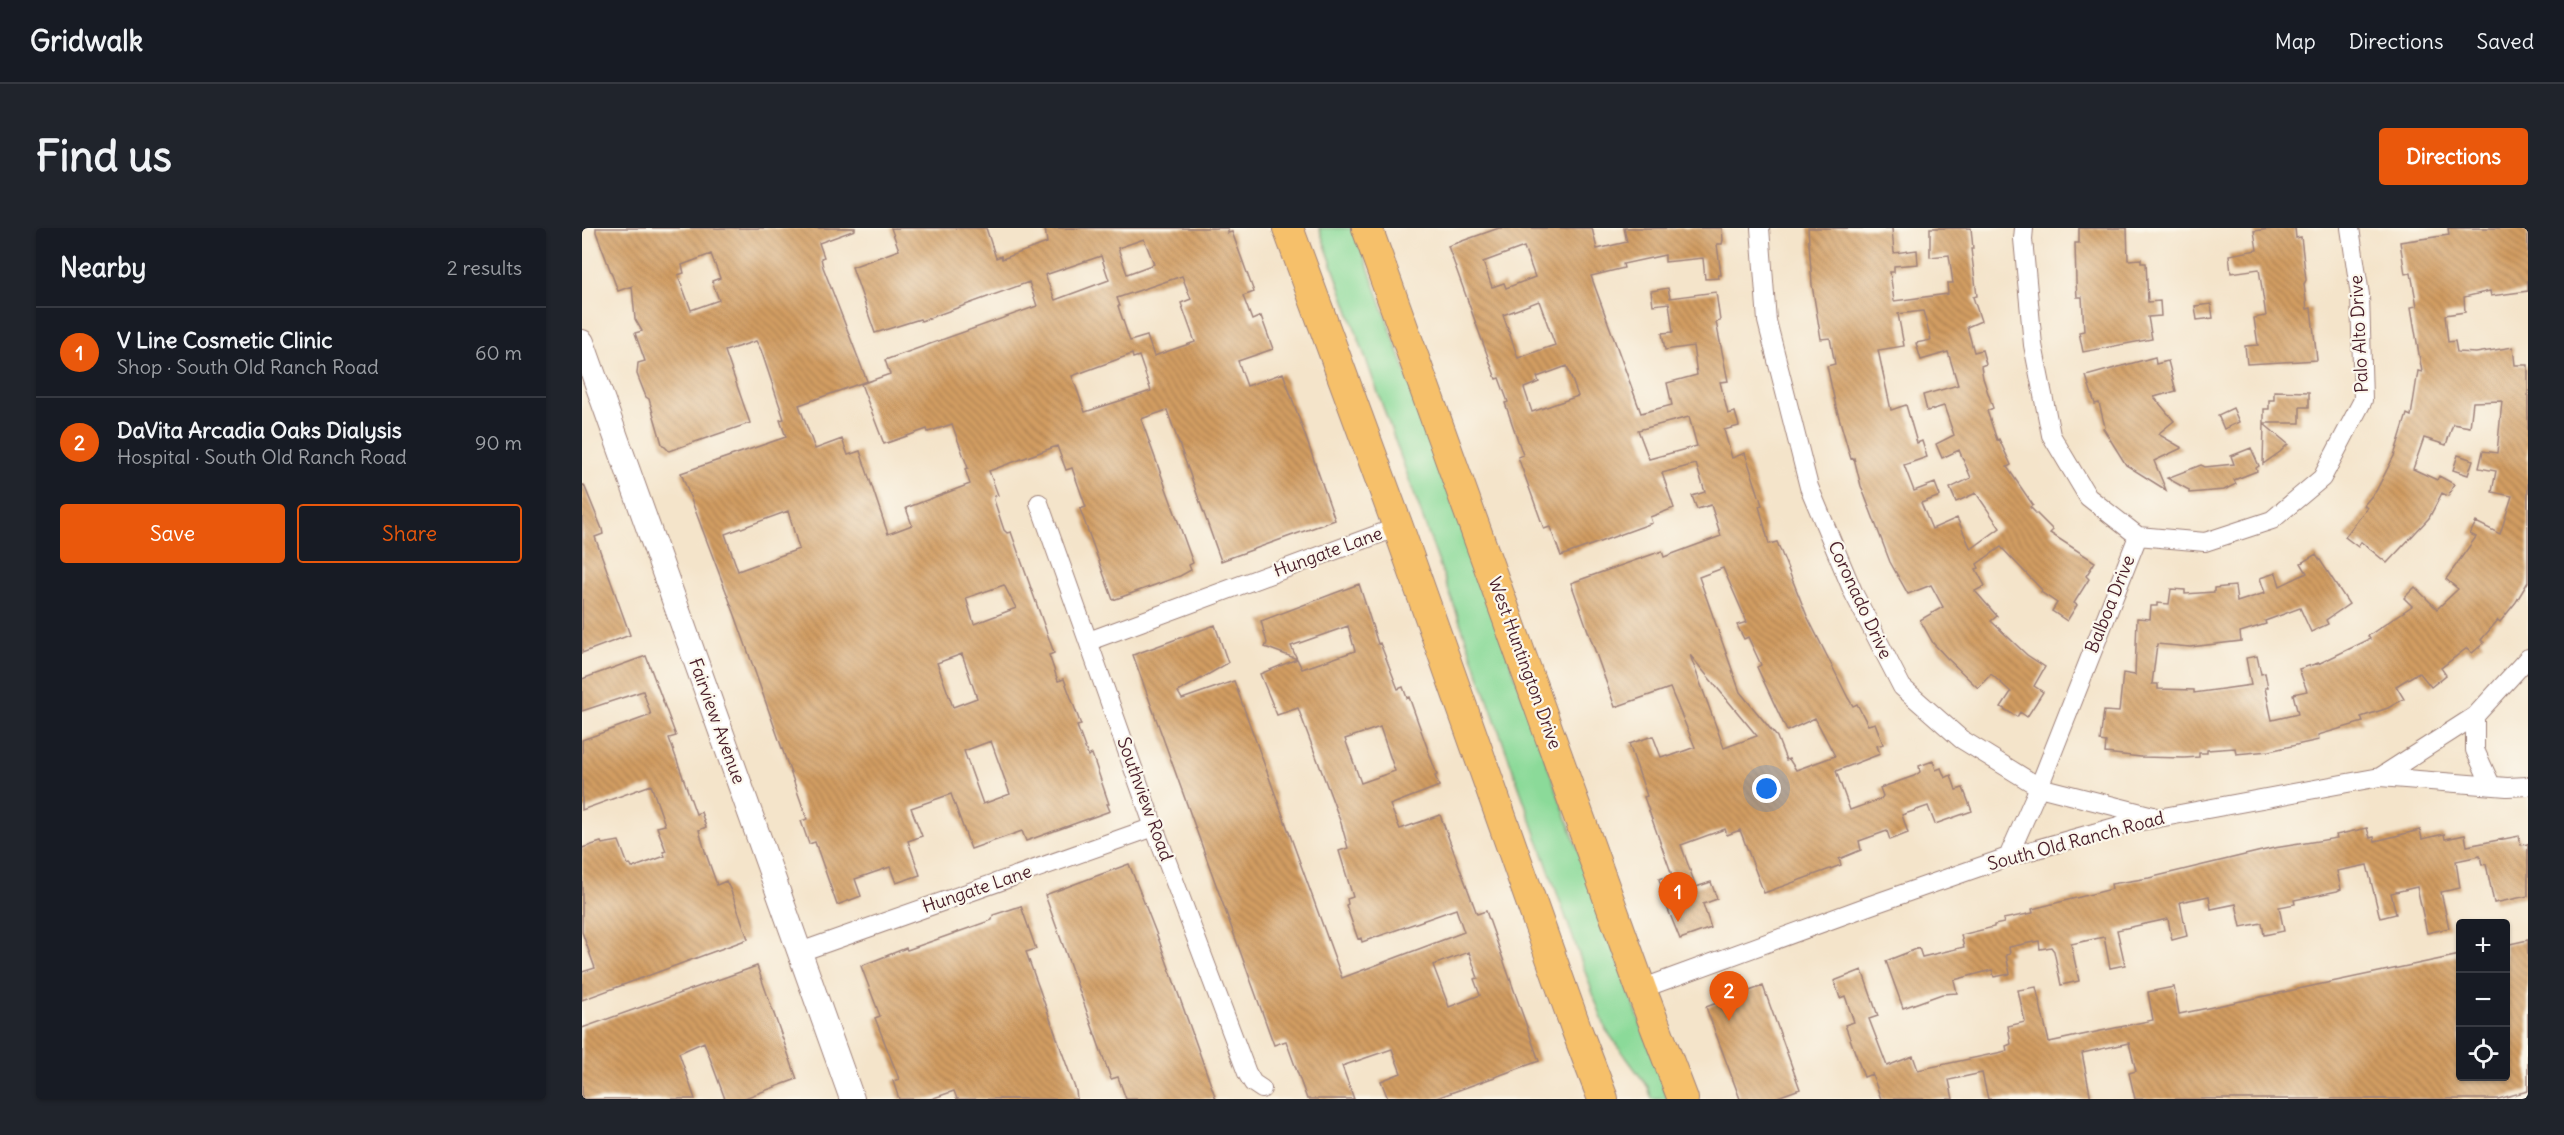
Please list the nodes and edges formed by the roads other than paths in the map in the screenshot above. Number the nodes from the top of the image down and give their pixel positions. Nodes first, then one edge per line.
1 (1288, 228) edge
2 (1367, 228) edge
3 (1760, 228) edge
4 (2024, 228) edge
5 (2350, 228) edge
6 (582, 342) edge
7 (1039, 503) dead end
8 (1398, 527) junction
9 (2138, 536) junction
10 (1089, 641) junction
11 (2528, 658) edge
12 (2475, 716) junction
13 (2380, 777) junction
14 (2491, 785) junction
15 (2528, 786) edge
16 (2039, 787) junction
17 (2157, 817) junction
18 (1154, 827) junction
19 (2008, 857) junction
20 (800, 952) junction
21 (1641, 989) junction
22 (1588, 1060) junction
23 (1262, 1089) dead end
24 (852, 1099) edge
25 (1603, 1099) edge
26 (1625, 1099) edge
27 (1683, 1099) edge

1 - 8 main road
2 - 21 main road, West Huntington Drive
3 - 16 street, Coronado Drive
4 - 9 street, Balboa Drive
5 - 9 street, Palo Alto Drive
6 - 20 street, Fairview Avenue
7 - 10 street, Southview Road
8 - 10 street, Hungate Lane
8 - 22 main road
9 - 16 street, Balboa Drive
10 - 18 street, Southview Road
11 - 12 street
12 - 13 street
12 - 14 street
13 - 14 street, South Old Ranch Road
13 - 17 street, South Old Ranch Road
14 - 15 street, South Old Ranch Road
16 - 17 street, Coronado Drive
16 - 19 street, Balboa Drive
17 - 19 street, South Old Ranch Road
18 - 20 street, Hungate Lane
18 - 23 street, Southview Road
19 - 21 street, South Old Ranch Road
20 - 24 street, Fairview Avenue
21 - 27 main road, West Huntington Drive
22 - 25 main road
22 - 26 main road

